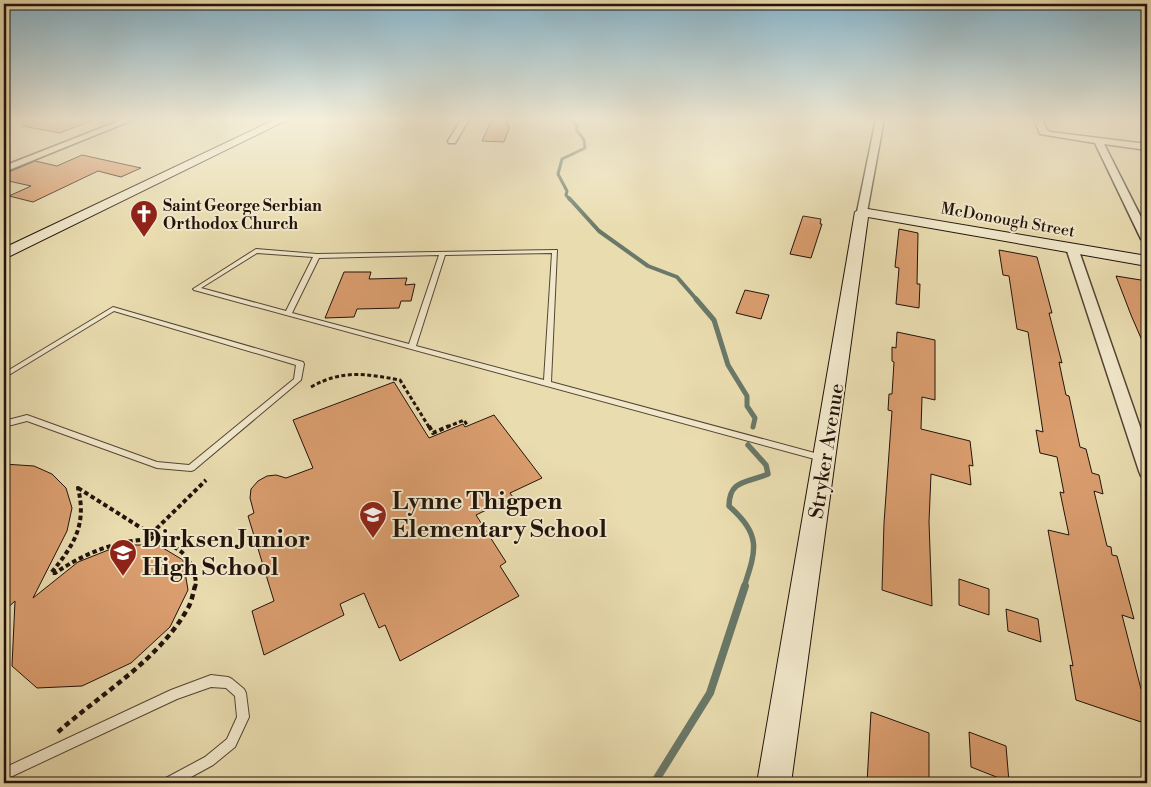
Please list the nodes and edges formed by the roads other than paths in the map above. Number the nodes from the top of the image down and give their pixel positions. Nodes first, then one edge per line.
1 (38, 156) edge
2 (208, 156) edge
3 (873, 156) edge
4 (1105, 156) edge
5 (4, 169) edge
6 (862, 212) junction
7 (1147, 240) edge
8 (1072, 248) junction
9 (4, 254) edge
10 (442, 254) junction
11 (317, 256) junction
12 (1147, 261) edge
13 (288, 314) junction
14 (412, 347) junction
15 (4, 376) edge
16 (547, 384) junction
17 (4, 424) edge
18 (824, 459) junction
19 (1147, 471) edge
20 (4, 774) edge
21 (168, 783) edge
22 (774, 783) edge

1 - 5 street
2 - 9 street
3 - 6 street, Stryker Avenue
4 - 7 street
6 - 8 street, McDonough Street
6 - 18 street, Stryker Avenue
8 - 12 street, McDonough Street
8 - 19 street
10 - 11 lane
10 - 14 lane
10 - 16 lane
11 - 13 lane
11 - 13 lane
13 - 14 lane
14 - 16 lane
15 - 17 lane
16 - 18 lane
18 - 22 street, Stryker Avenue
20 - 21 lane

